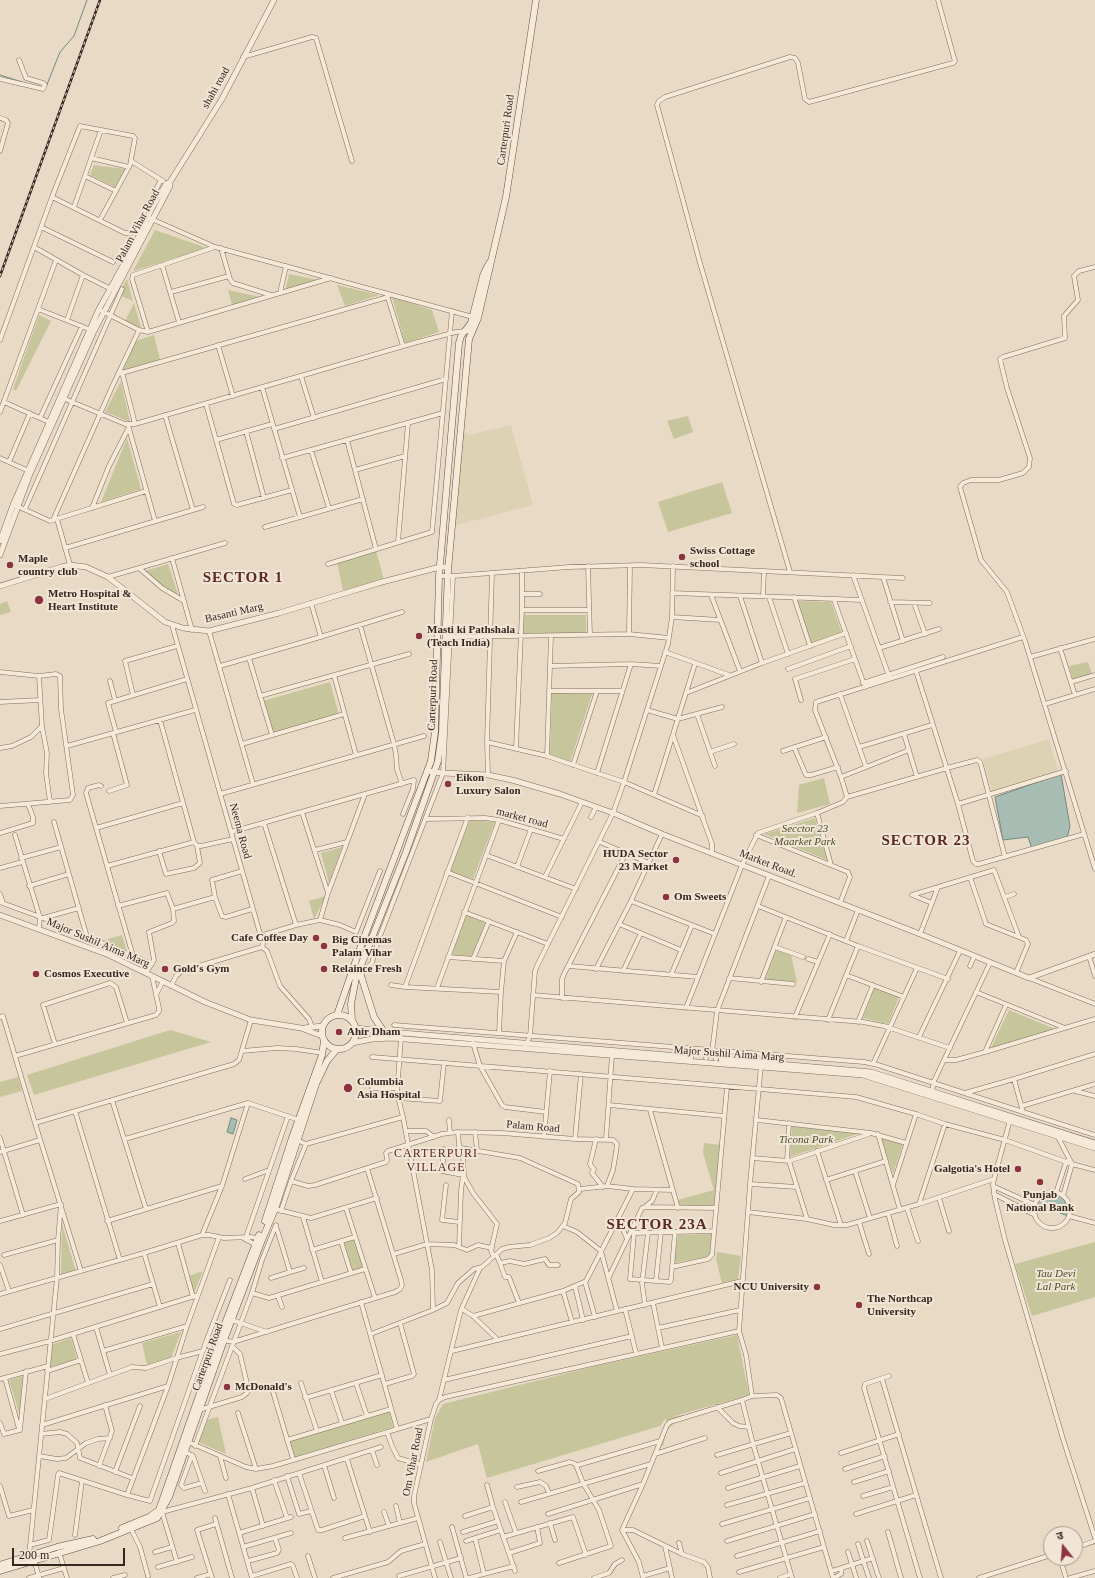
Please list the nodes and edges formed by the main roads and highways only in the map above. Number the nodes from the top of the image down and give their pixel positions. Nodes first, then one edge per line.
1 (536, 0) edge
2 (490, 262) junction
3 (360, 967) junction
4 (337, 1015) junction
5 (352, 1021) junction
6 (384, 1032) road end
7 (323, 1038) junction
8 (337, 1049) junction
9 (260, 1239) junction
10 (257, 1246) junction
11 (185, 1441) junction
12 (31, 1558) junction
13 (0, 1565) edge
14 (0, 1571) edge

1 - 2 main road, Carterpuri Road
2 - 3 main road, Carterpuri Road
2 - 4 main road, Carterpuri Road
3 - 5 main road, Carterpuri Road
3 - 6 main road
4 - 5 main road
4 - 7 main road
5 - 8 main road
7 - 8 main road
7 - 9 main road, Carterpuri Road
8 - 9 main road, Carterpuri Road
9 - 10 main road, Carterpuri Road
10 - 11 main road, Carterpuri Road
10 - 11 main road, Carterpuri Road
11 - 12 main road, Carterpuri Road
12 - 13 main road
12 - 14 main road

